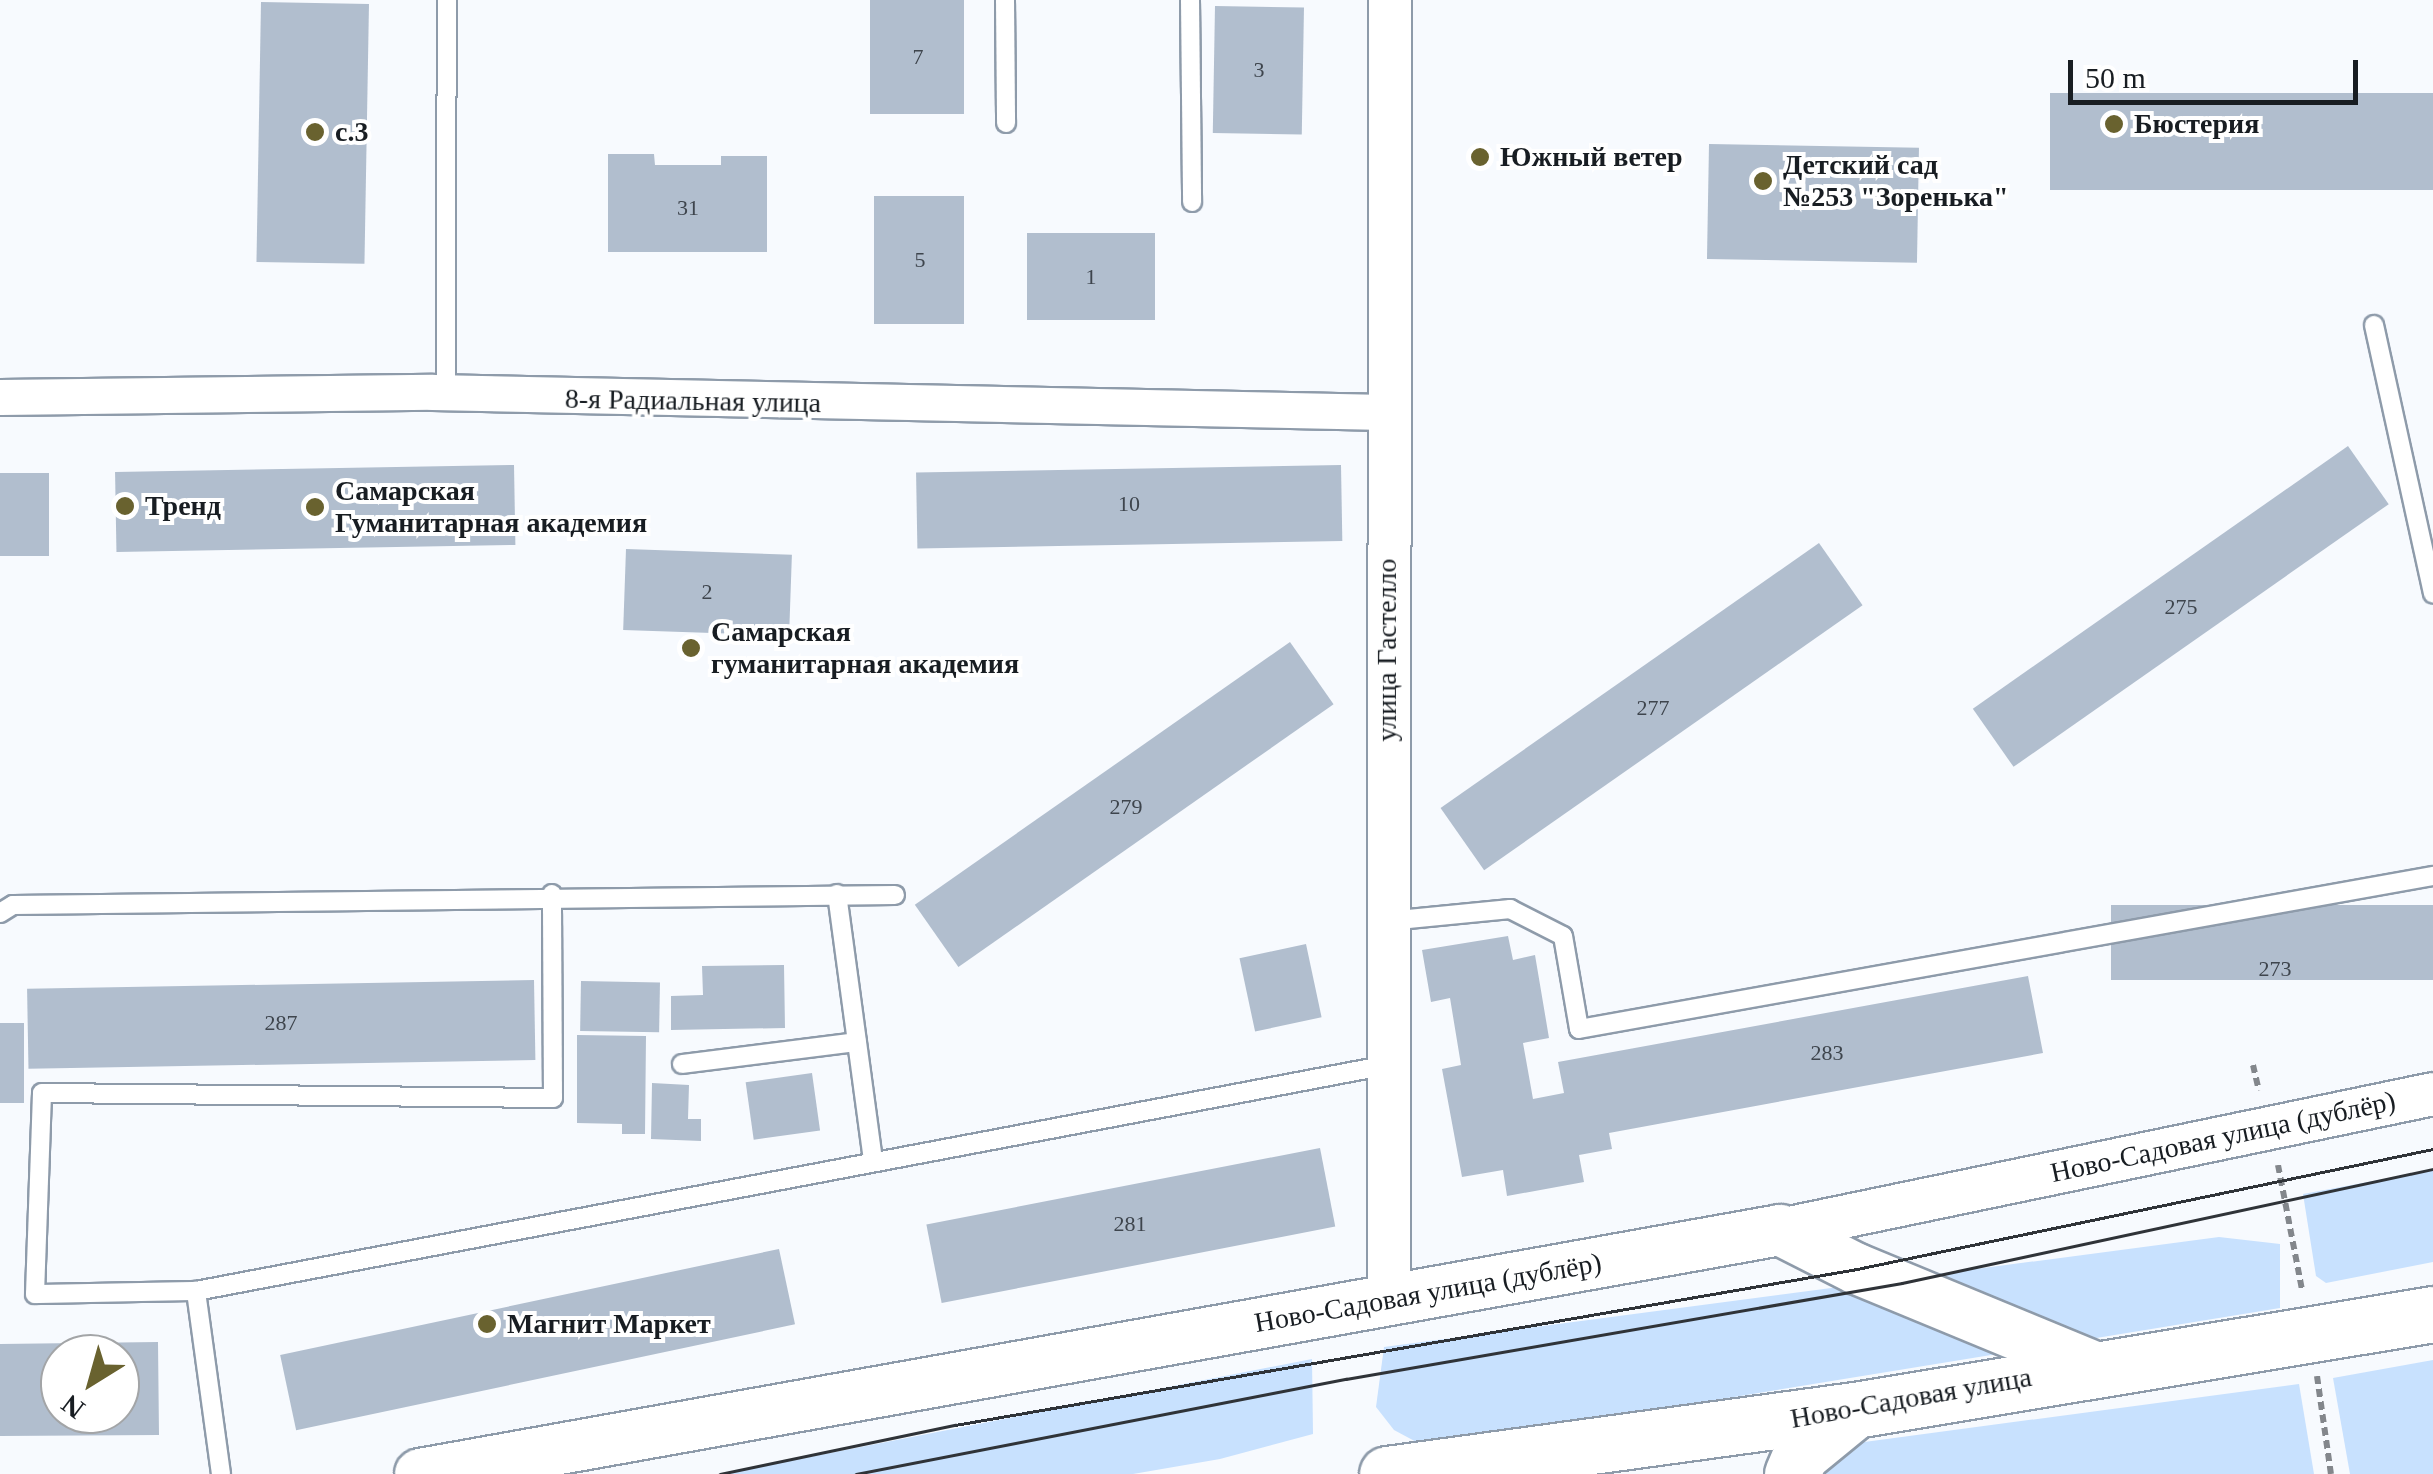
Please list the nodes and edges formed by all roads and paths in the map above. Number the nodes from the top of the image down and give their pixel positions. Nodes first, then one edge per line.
1 (447, 0) edge
2 (1005, 0) edge
3 (1190, 0) edge
4 (1390, 0) edge
5 (1006, 123) dead end
6 (1192, 202) dead end
7 (2374, 325) dead end
8 (0, 397) edge
9 (446, 397) junction
10 (1386, 412) junction
11 (2433, 594) edge
12 (2433, 876) edge
13 (552, 894) junction
14 (836, 894) junction
15 (895, 894) dead end
16 (0, 912) edge
17 (1388, 921) junction
18 (857, 1042) junction
19 (682, 1064) dead end
20 (1388, 1065) junction
21 (2433, 1094) edge
22 (873, 1162) junction
23 (1780, 1230) junction
24 (196, 1291) junction
25 (1389, 1300) junction
26 (2433, 1314) edge
27 (2092, 1366) junction
28 (1856, 1410) junction
29 (220, 1474) edge
30 (420, 1474) edge
31 (1387, 1474) edge
32 (1792, 1474) edge

1 - 9 lane
2 - 5 lane
3 - 6 lane
4 - 10 street, улица Гастелло
7 - 11 lane
8 - 9 street, 8-я Радиальная улица
9 - 10 street, 8-я Радиальная улица
10 - 17 street, улица Гастелло
12 - 17 lane
13 - 14 lane
13 - 16 lane
13 - 24 lane
14 - 15 lane
14 - 18 lane
17 - 20 street, улица Гастелло
18 - 19 lane
18 - 22 lane
20 - 22 lane
20 - 25 street, улица Гастелло
21 - 23 street, Ново-Садовая улица (дублёр)
22 - 24 lane
23 - 25 main road, Ново-Садовая улица (дублёр)
23 - 27 main road
24 - 29 lane
25 - 30 main road, Ново-Садовая улица (дублёр)
26 - 27 main road, Ново-Садовая улица
27 - 28 main road, Ново-Садовая улица
28 - 31 main road, Ново-Садовая улица
28 - 32 main road

